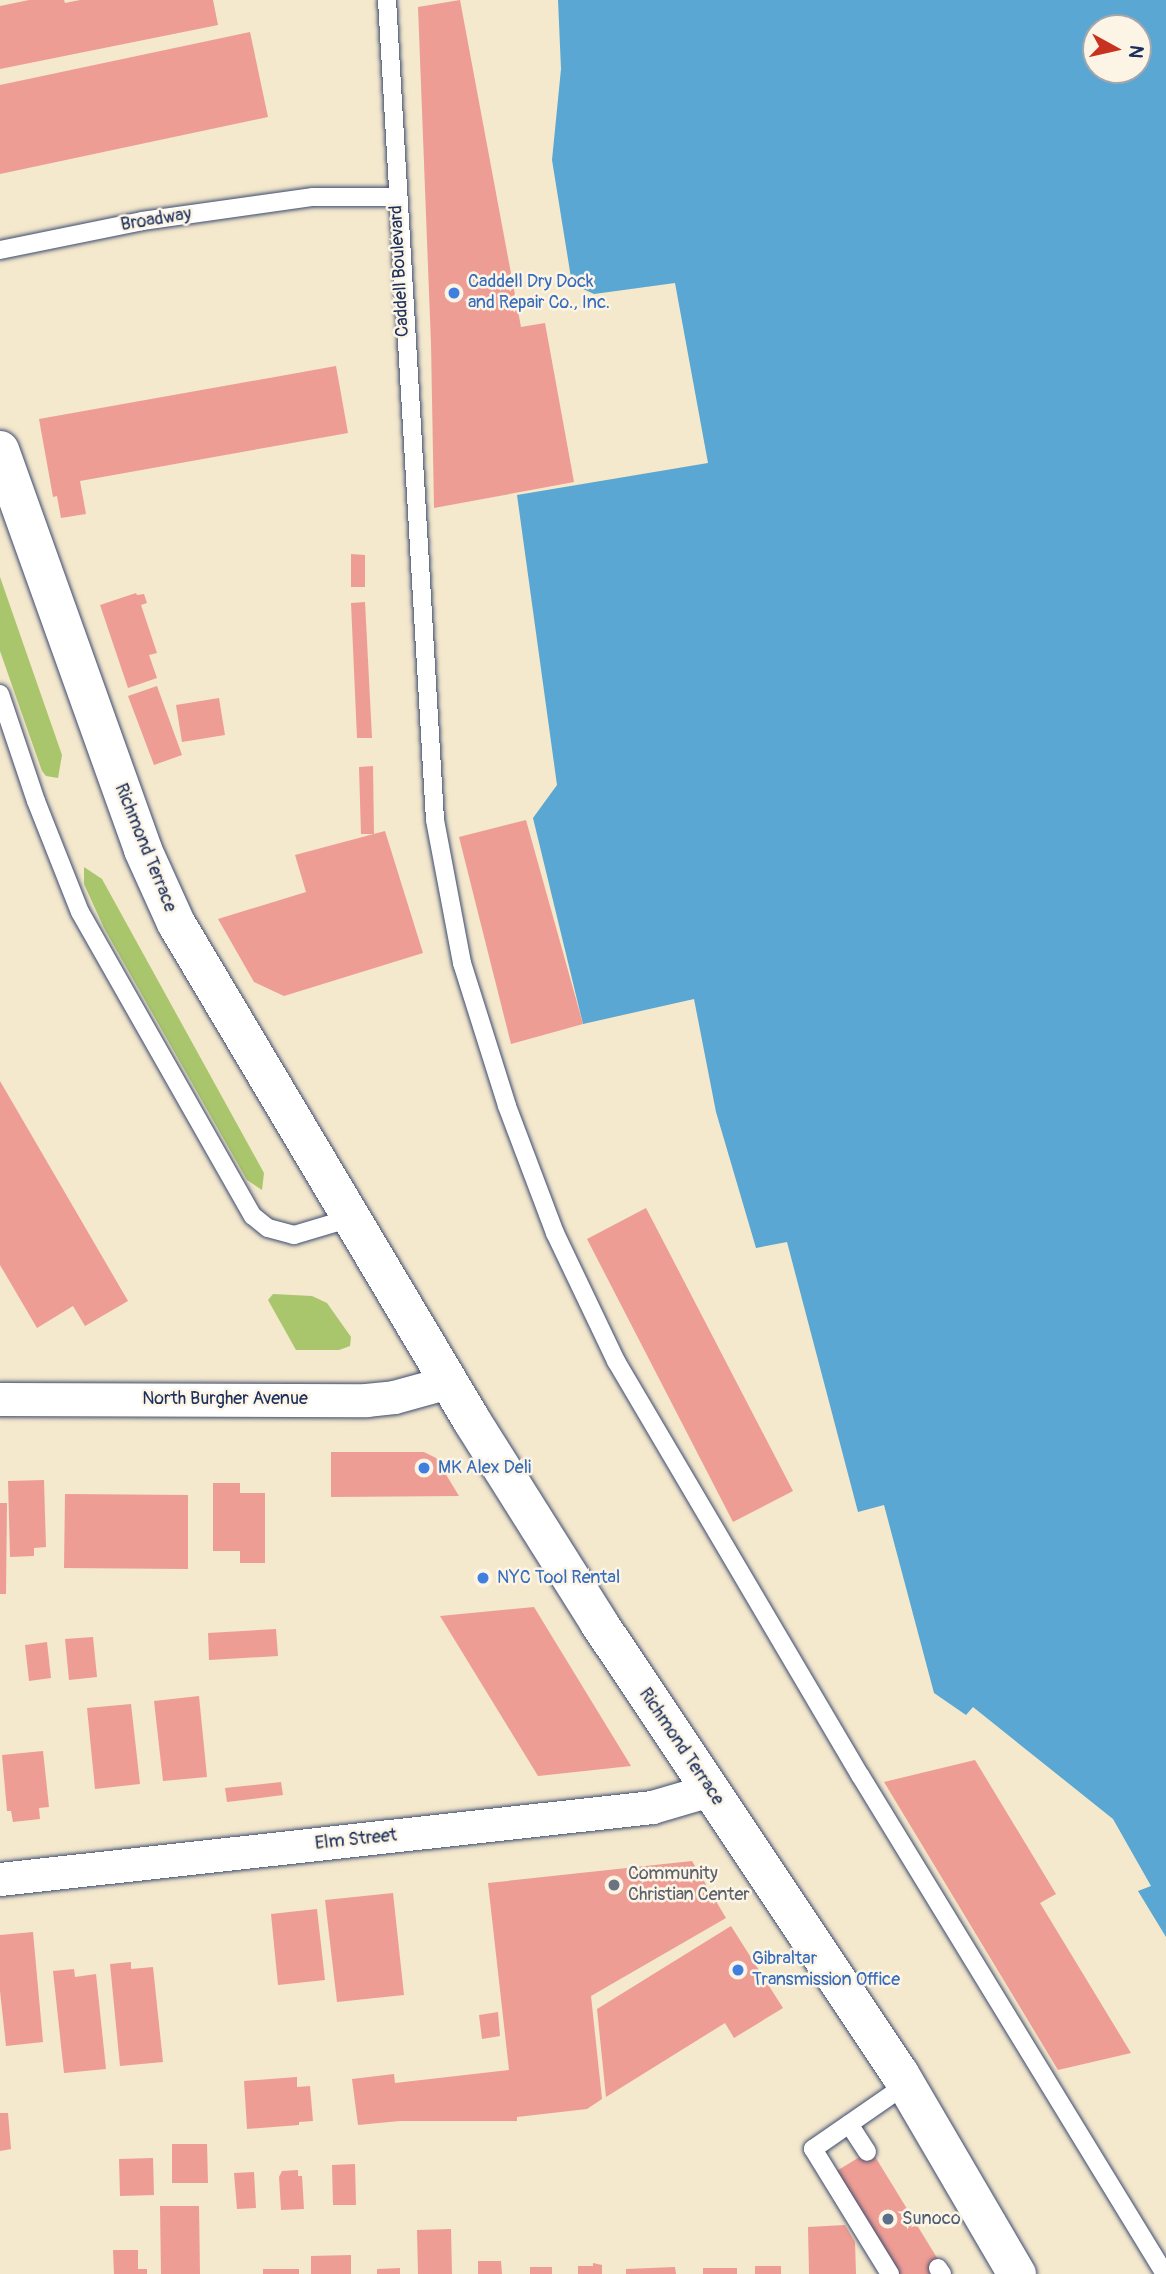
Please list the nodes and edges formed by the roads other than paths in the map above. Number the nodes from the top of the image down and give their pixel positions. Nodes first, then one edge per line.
1 (387, 0) edge
2 (396, 197) junction
3 (0, 250) edge
4 (0, 450) edge
5 (0, 694) edge
6 (351, 1218) junction
7 (448, 1382) junction
8 (0, 1399) edge
9 (710, 1790) junction
10 (0, 1879) edge
11 (906, 2084) junction
12 (849, 2124) junction
13 (867, 2152) dead end
14 (890, 2274) edge
15 (1017, 2274) edge
16 (1165, 2274) edge

1 - 2 lane, Caddell Boulevard
2 - 3 lane, Broadway
2 - 16 lane, Caddell Boulevard
4 - 6 main road, Richmond Terrace
5 - 6 lane
6 - 7 main road, Richmond Terrace
7 - 8 street, North Burgher Avenue
7 - 9 main road, Richmond Terrace
9 - 10 street, Elm Street
9 - 11 main road, Richmond Terrace
11 - 12 lane
11 - 15 main road, Richmond Terrace
12 - 13 lane
12 - 14 lane

